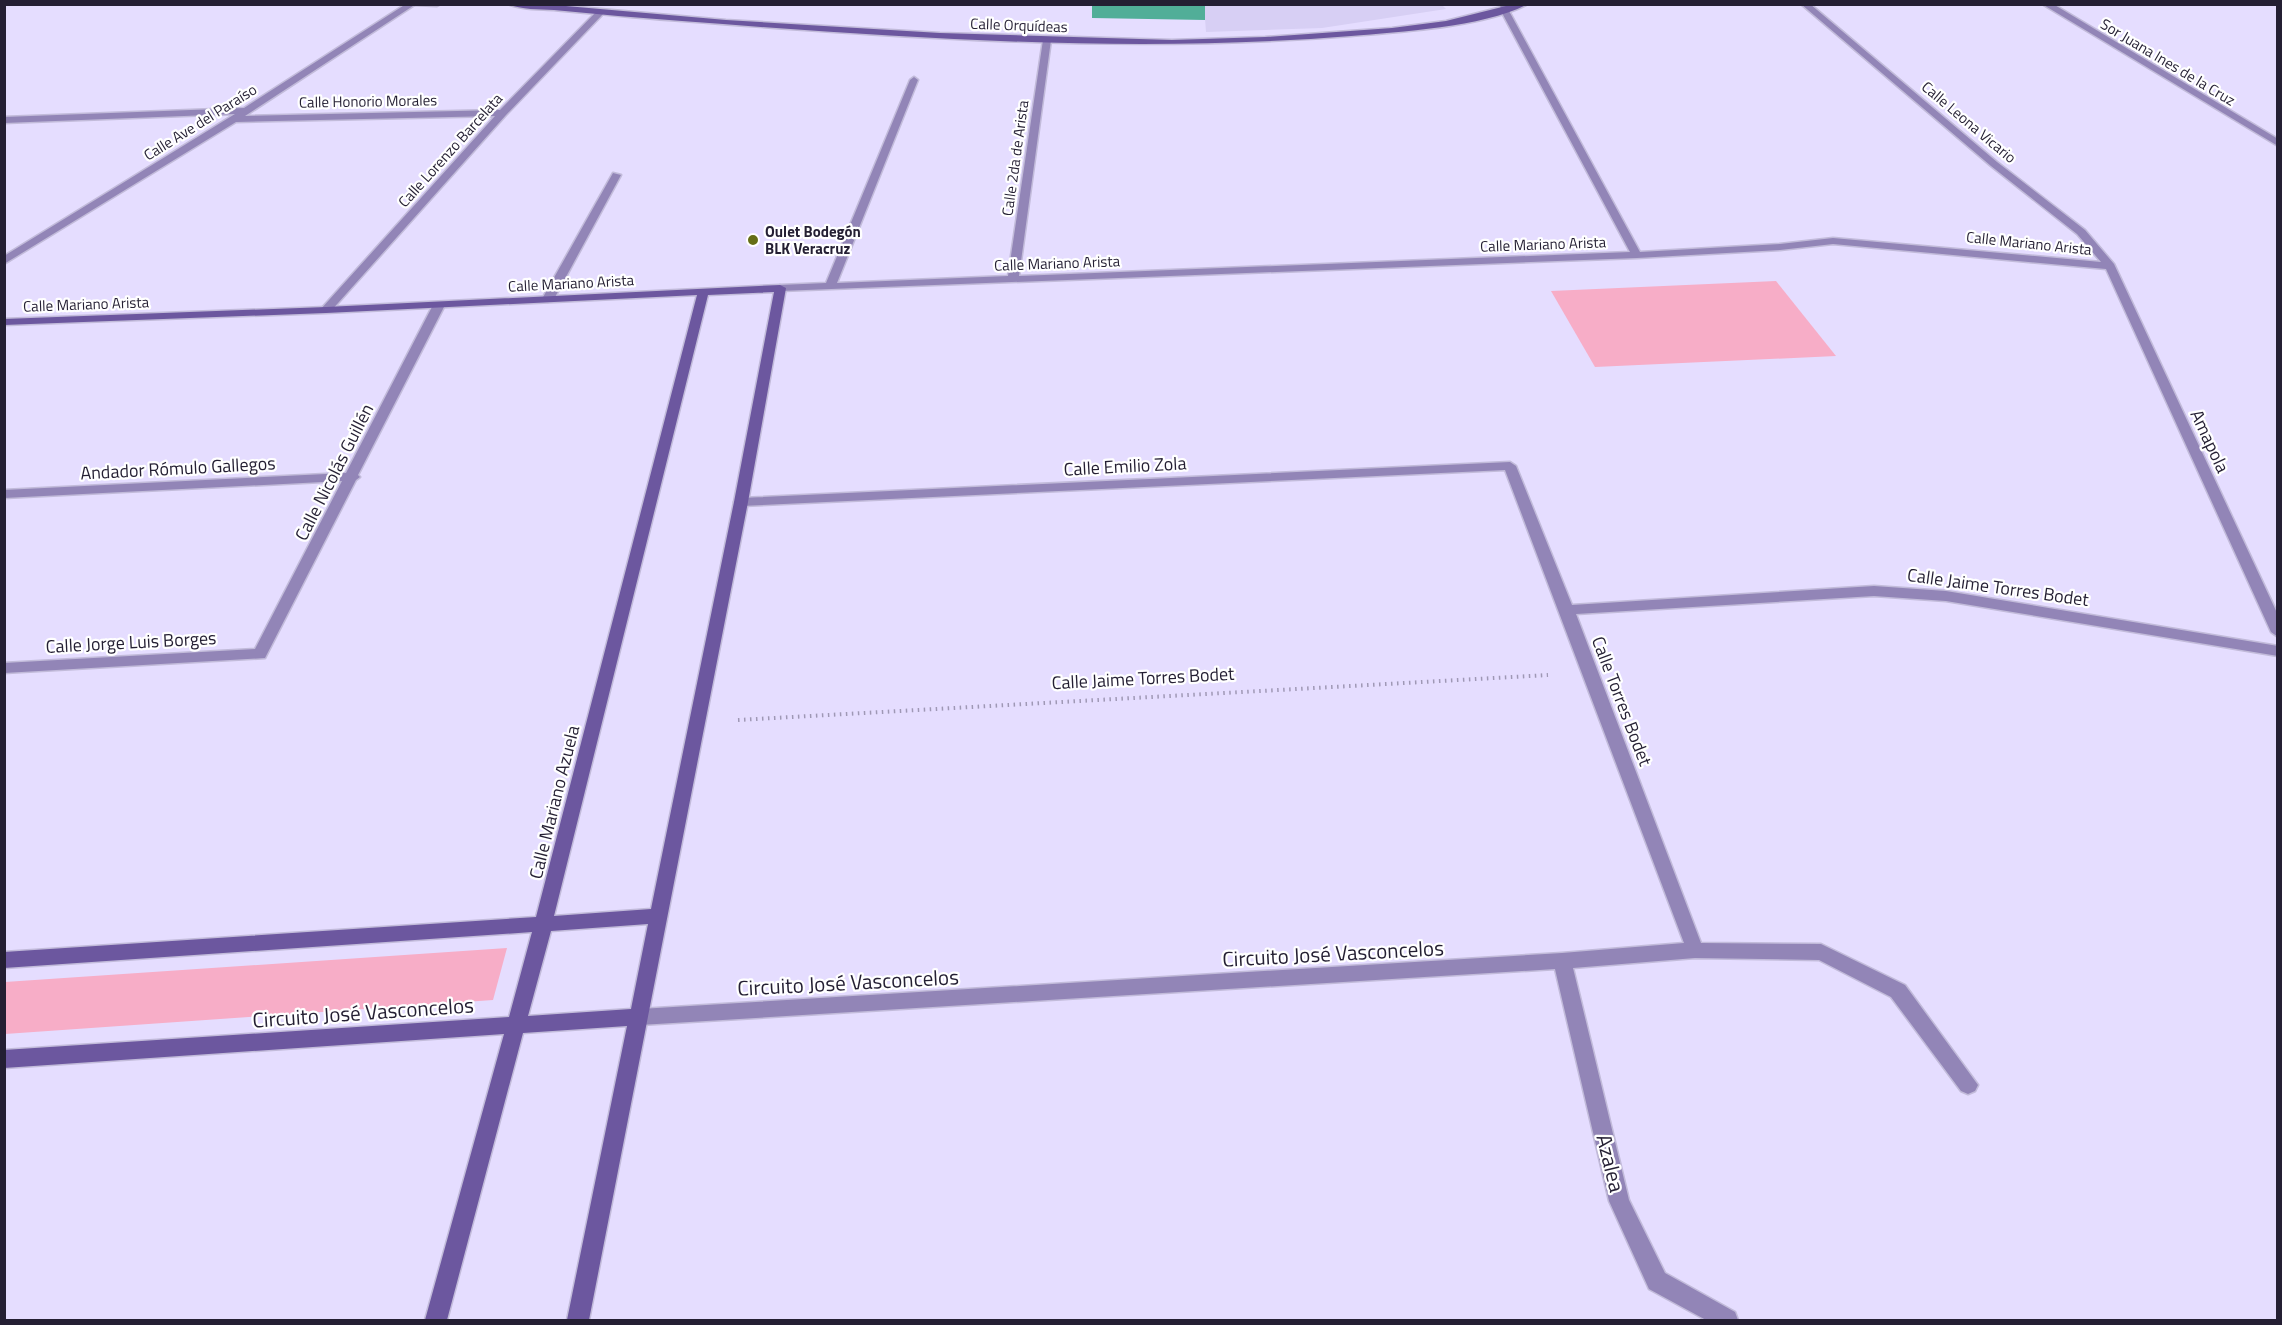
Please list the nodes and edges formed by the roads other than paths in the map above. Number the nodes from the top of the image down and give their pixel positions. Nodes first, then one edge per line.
1 (396, 4) edge
2 (437, 4) edge
3 (512, 4) edge
4 (1524, 4) edge
5 (1805, 4) edge
6 (2046, 4) edge
7 (411, 5) edge
8 (1504, 8) edge
9 (600, 13) junction
10 (1047, 40) junction
11 (914, 80) dead end
12 (246, 111) junction
13 (503, 113) junction
14 (234, 119) junction
15 (4, 120) edge
16 (2277, 143) edge
17 (616, 175) dead end
18 (1637, 255) junction
19 (4, 261) edge
20 (2110, 266) junction
21 (1012, 279) junction
22 (830, 286) junction
23 (780, 288) junction
24 (703, 292) junction
25 (548, 299) junction
26 (439, 305) junction
27 (326, 310) junction
28 (4, 322) edge
29 (1510, 466) joint
30 (353, 477) junction
31 (4, 494) edge
32 (741, 502) junction
33 (1568, 610) junction
34 (2277, 632) edge
35 (2277, 651) edge
36 (260, 654) joint
37 (4, 668) edge
38 (659, 916) junction
39 (544, 922) junction
40 (1695, 950) junction
41 (4, 960) edge
42 (1562, 961) junction
43 (640, 1017) junction
44 (517, 1024) junction
45 (4, 1059) edge
46 (1968, 1085) dead end
47 (436, 1320) edge
48 (578, 1320) edge
49 (1727, 1320) edge

1 - 7 street
2 - 7 street
3 - 9 street, Calle Orquídeas
4 - 8 street, Calle Orquídeas
5 - 20 street, Calle Leona Vicario
6 - 16 street, Sor Juana Ines de la Cruz
7 - 12 street, Calle Ave del Paraíso
8 - 10 street, Calle Orquídeas
8 - 18 street
9 - 10 street, Calle Orquídeas
9 - 13 street, Calle Lorenzo Barcelata
10 - 21 street, Calle 2da de Arista
11 - 22 street
12 - 14 street, Calle Ave del Paraíso
12 - 15 street
13 - 14 street, Calle Honorio Morales
13 - 27 street, Calle Lorenzo Barcelata
14 - 19 street, Calle Ave del Paraíso
17 - 25 street
18 - 20 street, Calle Mariano Arista
18 - 21 street, Calle Mariano Arista
20 - 34 street, Amapola
21 - 22 street, Calle Mariano Arista
22 - 23 street, Calle Mariano Arista
23 - 24 street, Calle Mariano Arista
23 - 32 street
24 - 25 street, Calle Mariano Arista
24 - 39 street, Calle Mariano Azuela
25 - 26 street, Calle Mariano Arista
26 - 27 street, Calle Mariano Arista
26 - 30 street, Calle Nicolás Guillén
27 - 28 street, Calle Mariano Arista
29 - 32 street, Calle Emilio Zola
29 - 33 street, Calle Torres Bodet
30 - 31 street, Andador Rómulo Gallegos
30 - 36 street, Calle Nicolás Guillén
32 - 38 street
33 - 35 street, Calle Jaime Torres Bodet
33 - 40 street, Calle Torres Bodet
36 - 37 street, Calle Jorge Luis Borges
38 - 39 street
38 - 43 street
39 - 41 street
39 - 44 street, Calle Mariano Azuela
40 - 42 street, Circuito José Vasconcelos
40 - 46 street, Circuito José Vasconcelos
42 - 43 street, Circuito José Vasconcelos
42 - 49 street, Azalea
43 - 44 street, Circuito José Vasconcelos
43 - 48 street
44 - 45 street, Circuito José Vasconcelos
44 - 47 street, Calle Mariano Azuela

